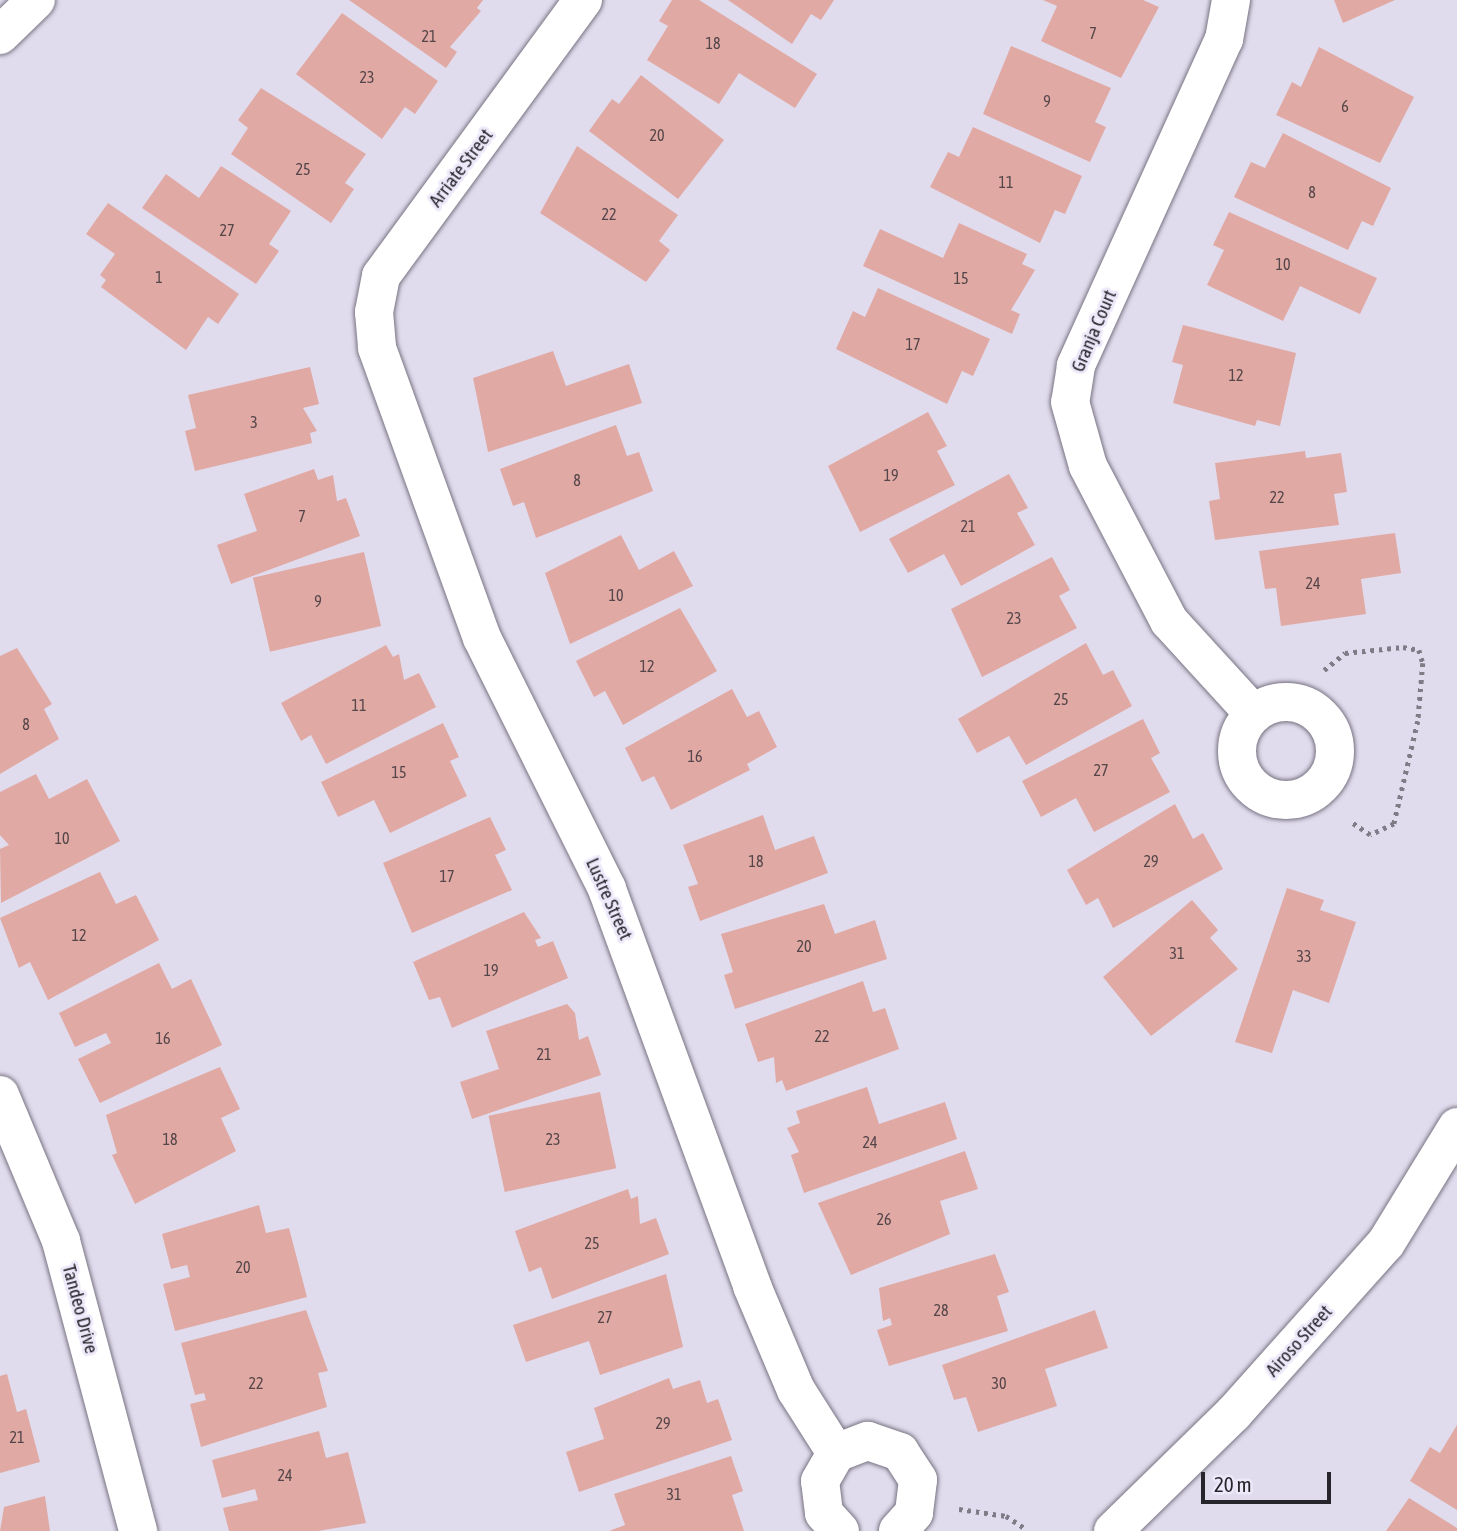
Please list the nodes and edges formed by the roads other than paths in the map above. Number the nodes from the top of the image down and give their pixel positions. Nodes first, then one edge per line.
1 (36, 0) edge
2 (583, 0) edge
3 (1231, 0) edge
4 (0, 35) edge
5 (377, 348) joint
6 (1254, 714) dead end
7 (0, 1095) edge
8 (1457, 1127) edge
9 (836, 1453) junction
10 (138, 1531) edge
11 (840, 1531) edge
12 (898, 1531) edge
13 (1113, 1531) edge

1 - 4 street
2 - 5 street, Arriate Street
3 - 6 street, Granja Court
5 - 9 street, Lustre Street
7 - 10 street, Tandeo Drive
8 - 13 street, Airoso Street
9 - 11 street
9 - 12 street

